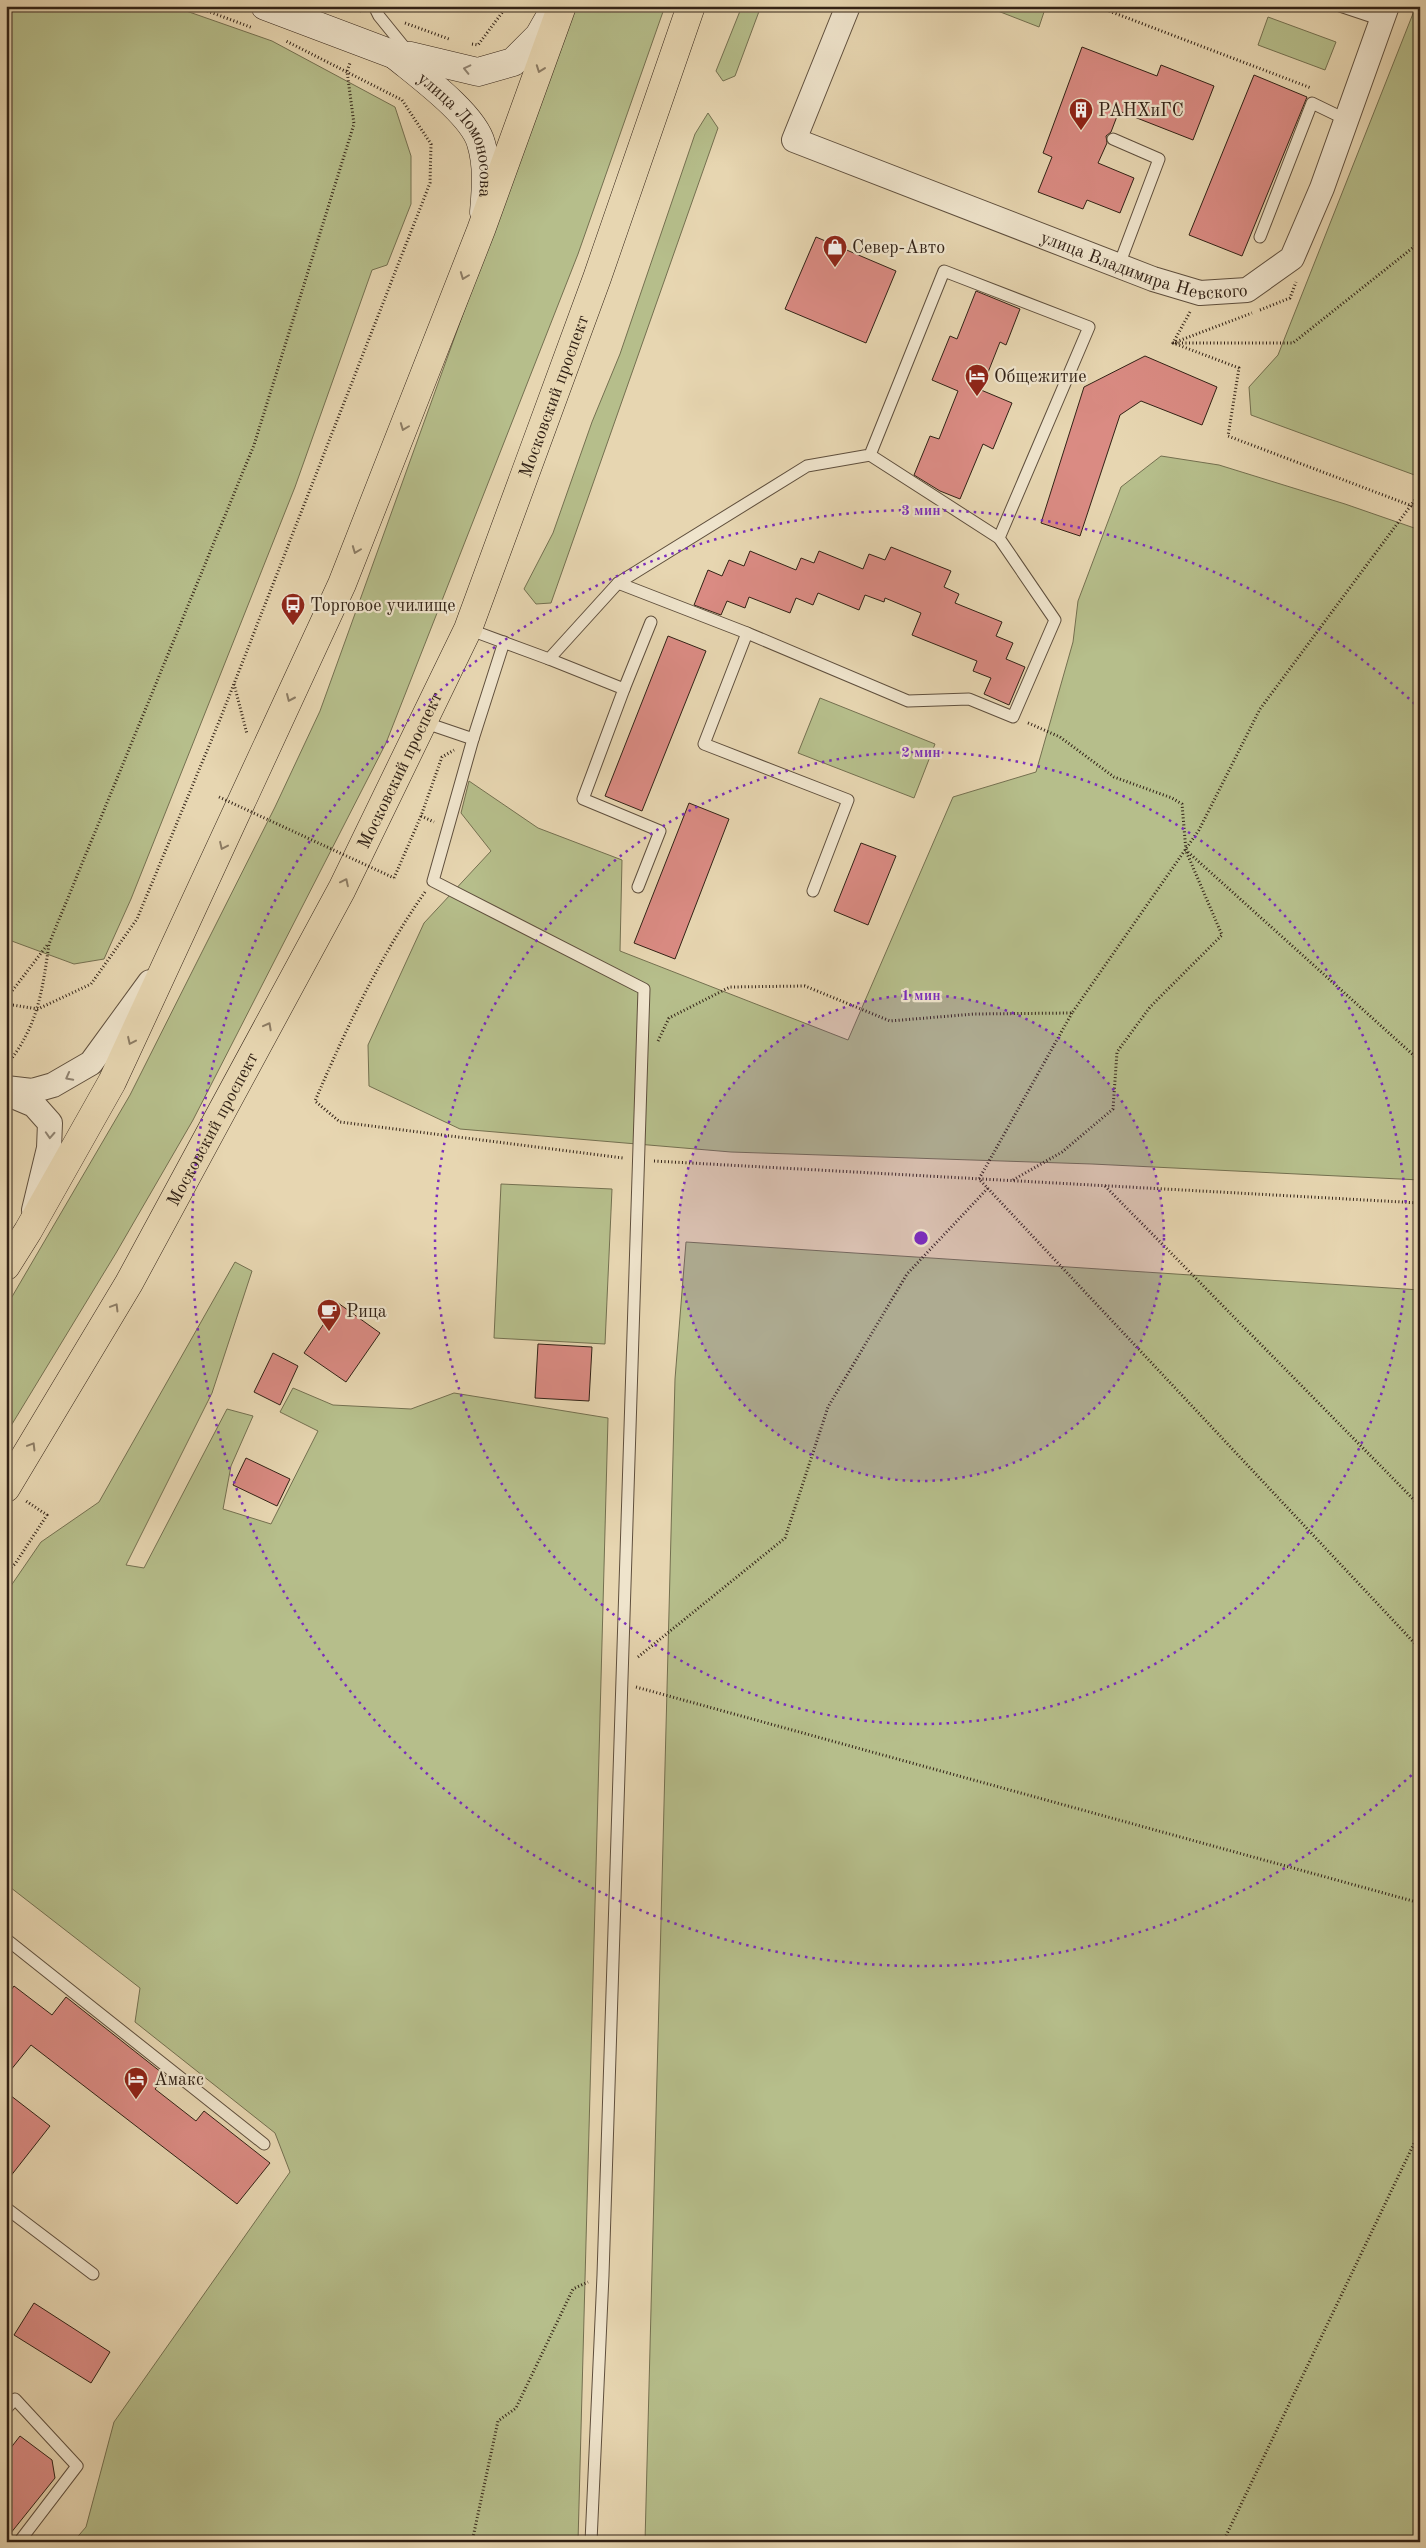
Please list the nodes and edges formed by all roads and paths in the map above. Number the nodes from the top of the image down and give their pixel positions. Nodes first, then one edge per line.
1 (194, 6) edge
2 (374, 6) edge
3 (506, 6) edge
4 (556, 6) edge
5 (562, 6) edge
6 (691, 6) edge
7 (848, 6) edge
8 (1096, 6) edge
9 (1340, 6) edge
10 (1384, 13) edge
11 (261, 18) edge
12 (414, 25) dead end
13 (282, 40) dead end
14 (454, 41) dead end
15 (470, 44) dead end
16 (403, 56) junction
17 (347, 71) junction
18 (1316, 90) dead end
19 (1347, 120) junction
20 (1113, 139) dead end
21 (481, 230) junction
22 (1260, 237) dead end
23 (1420, 242) edge
24 (1119, 266) junction
25 (1200, 293) junction
26 (1173, 343) junction
27 (870, 455) junction
28 (1420, 493) edge
29 (1410, 505) junction
30 (1420, 509) edge
31 (999, 538) junction
32 (618, 583) junction
33 (651, 622) dead end
34 (468, 629) junction
35 (747, 632) junction
36 (504, 642) junction
37 (549, 659) junction
38 (234, 684) junction
39 (624, 689) junction
40 (1013, 717) junction
41 (423, 722) junction
42 (248, 737) dead end
43 (473, 740) junction
44 (220, 797) dead end
45 (1186, 851) junction
46 (433, 881) junction
47 (638, 887) dead end
48 (813, 891) dead end
49 (49, 944) junction
50 (176, 946) junction
51 (6, 1000) edge
52 (6, 1004) edge
53 (38, 1009) junction
54 (1072, 1012) junction
55 (1420, 1061) edge
56 (6, 1066) edge
57 (643, 1072) junction
58 (6, 1088) edge
59 (6, 1094) edge
60 (640, 1161) junction
61 (979, 1179) junction
62 (1013, 1180) junction
63 (1104, 1185) junction
64 (988, 1188) junction
65 (1420, 1203) edge
66 (28, 1231) junction
67 (6, 1266) edge
68 (6, 1488) edge
69 (1420, 1506) edge
70 (47, 1515) dead end
71 (6, 1572) edge
72 (1420, 1649) edge
73 (623, 1670) junction
74 (623, 1683) junction
75 (1420, 1903) edge
76 (6, 1939) edge
77 (1420, 2131) edge
78 (264, 2144) dead end
79 (6, 2208) edge
80 (93, 2274) dead end
81 (603, 2275) junction
82 (6, 2390) edge
83 (15, 2399) junction
84 (6, 2409) edge
85 (19, 2542) edge
86 (472, 2542) edge
87 (591, 2542) edge
88 (1223, 2542) edge

1 - 11 path
2 - 16 lane
3 - 15 path
4 -> 16 main road, улица Ломоносова
5 -> 21 main road
6 - 34 main road, Московский проспект
7 - 24 street, улица Владимира Невского
8 - 18 path
9 - 10 lane
10 - 19 street, улица Владимира Невского
11 - 16 main road, улица Ломоносова
12 - 14 path
13 - 17 path
16 - 21 main road, улица Ломоносова
17 - 38 path
17 - 49 path
19 - 22 lane
19 - 25 street, улица Владимира Невского
20 - 24 lane
21 -> 50 main road
23 - 26 path
24 - 25 street, улица Владимира Невского
25 - 26 path
26 - 29 path
27 - 31 lane
27 - 31 lane
27 - 32 lane
28 - 29 path
29 - 30 path
29 - 45 path
31 - 40 lane
32 - 35 lane
32 - 37 lane
33 - 39 lane
34 - 36 lane
34 - 41 main road, Московский проспект
35 - 40 lane
35 - 48 lane
36 - 37 lane
36 - 43 lane
37 - 39 lane
38 - 42 path
38 - 53 path
39 - 47 lane
40 - 45 path
41 - 43 lane
68 -> 41 main road, Московский проспект
43 - 44 path, bridge
43 - 46 lane
45 - 54 path
45 - 55 path
45 - 62 path
46 - 57 lane
46 - 60 path
49 - 51 path
49 - 53 path
50 -> 58 street
50 -> 66 main road
52 - 53 path
53 - 56 path
54 - 57 path
54 - 61 path
57 - 60 lane
59 -> 66 street
60 - 61 path
60 - 73 lane
61 - 62 path
61 - 64 path
62 - 63 path
63 - 65 path
63 - 69 path
64 - 72 path
64 - 73 path
66 - 67 main road
70 - 71 path
73 - 74 lane
74 - 75 path
74 - 81 lane
76 - 78 lane
77 - 88 path
79 - 80 lane
81 - 86 path
81 - 87 lane
82 - 83 lane
83 - 84 lane
83 - 85 lane

